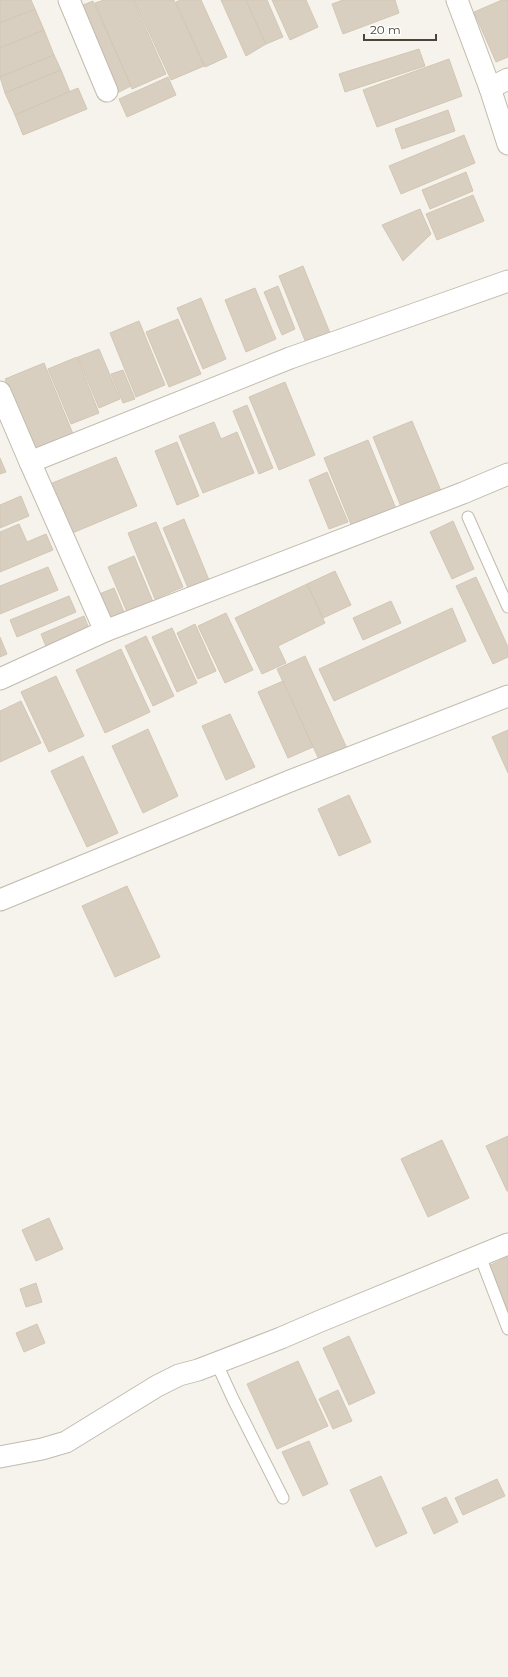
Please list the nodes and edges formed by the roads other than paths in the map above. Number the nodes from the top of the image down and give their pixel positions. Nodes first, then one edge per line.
1 (457, 0) edge
2 (76, 2) edge
3 (499, 84) edge
4 (107, 91) dead end
5 (508, 144) edge
6 (508, 281) edge
7 (0, 392) edge
8 (30, 462) junction
9 (508, 474) edge
10 (468, 517) dead end
11 (508, 607) edge
12 (105, 631) junction
13 (0, 679) edge
14 (508, 696) edge
15 (0, 900) edge
16 (508, 1244) edge
17 (480, 1256) junction
18 (508, 1329) edge
19 (216, 1362) junction
20 (0, 1457) edge
21 (283, 1498) dead end

1 - 3 street
2 - 4 street
3 - 5 street
6 - 8 street
7 - 8 street
8 - 12 street
9 - 12 street
10 - 11 lane
12 - 13 street
14 - 15 street
16 - 17 street
17 - 18 lane
17 - 19 street
19 - 20 street
19 - 21 lane

